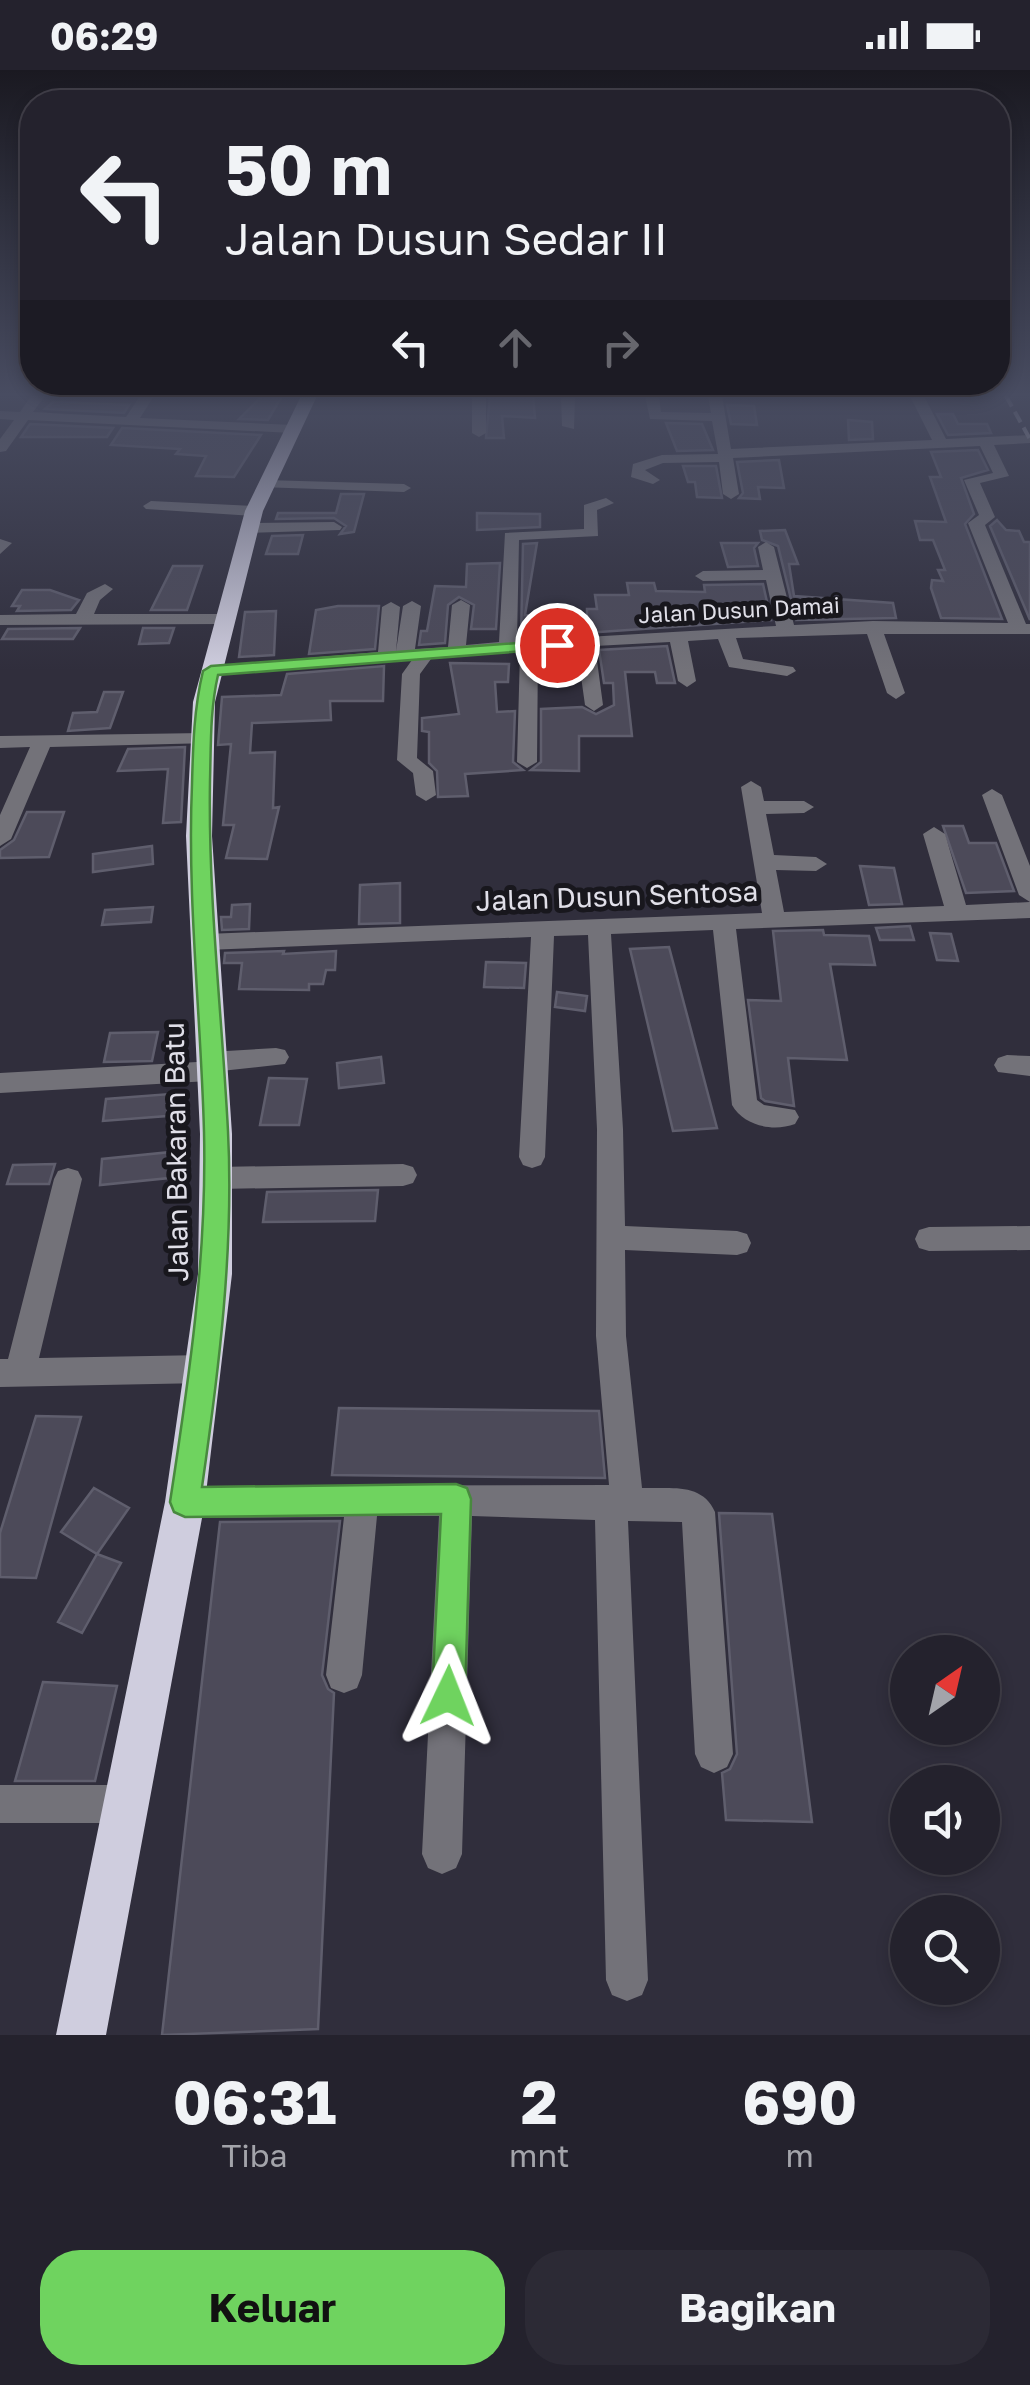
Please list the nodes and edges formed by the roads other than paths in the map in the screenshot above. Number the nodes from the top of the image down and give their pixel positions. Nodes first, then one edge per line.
1 (265, 488) edge
2 (404, 488) dead end
3 (729, 488) edge
4 (974, 488) edge
5 (730, 494) dead end
6 (178, 496) dead end
7 (606, 503) dead end
8 (257, 504) junction
9 (151, 506) dead end
10 (334, 527) dead end
11 (766, 547) dead end
12 (773, 575) junction
13 (703, 576) dead end
14 (105, 589) dead end
15 (462, 605) dead end
16 (412, 606) dead end
17 (392, 607) dead end
18 (223, 619) junction
19 (0, 620) edge
20 (83, 620) junction
21 (873, 626) junction
22 (1024, 629) edge
23 (786, 630) junction
24 (724, 632) junction
25 (678, 634) junction
26 (585, 642) junction
27 (529, 648) junction
28 (508, 649) junction
29 (456, 652) junction
30 (406, 656) junction
31 (211, 671) junction
32 (787, 671) dead end
33 (687, 682) dead end
34 (896, 693) dead end
35 (594, 705) dead end
36 (204, 739) junction
37 (43, 741) junction
38 (0, 742) edge
39 (527, 762) dead end
40 (426, 795) dead end
41 (992, 795) dead end
42 (804, 807) dead end
43 (934, 834) dead end
44 (0, 838) edge
45 (765, 862) junction
46 (816, 864) dead end
47 (1030, 895) edge
48 (1030, 910) edge
49 (958, 912) junction
50 (774, 919) junction
51 (724, 923) junction
52 (599, 928) junction
53 (543, 930) junction
54 (206, 942) junction
55 (276, 1057) dead end
56 (209, 1066) junction
57 (0, 1083) edge
58 (786, 1117) dead end
59 (532, 1157) dead end
60 (403, 1175) dead end
61 (217, 1178) junction
62 (68, 1179) dead end
63 (608, 1238) junction
64 (929, 1238) dead end
65 (1030, 1238) edge
66 (737, 1242) dead end
67 (205, 1369) junction
68 (10, 1373) edge
69 (456, 1499) junction
70 (362, 1500) junction
71 (185, 1502) junction
72 (619, 1502) junction
73 (344, 1675) dead end
74 (714, 1754) dead end
75 (0, 1804) edge
76 (124, 1804) junction
77 (442, 1854) dead end
78 (628, 1980) dead end
79 (81, 2035) edge

1 - 8 highway, Jalan Bakaran Batu
2 - 8 street
3 - 5 street
4 - 22 street
6 - 8 street
7 - 28 street
8 - 9 street
8 - 10 street
8 - 18 highway, Jalan Bakaran Batu
11 - 12 street
12 - 13 street
12 - 23 street
14 - 20 street
15 - 29 street
16 - 30 street
17 - 30 street
18 - 20 street
18 - 31 highway, Jalan Bakaran Batu
19 - 20 street
21 - 22 street, Jalan Dusun Damai
21 - 23 street, Jalan Dusun Damai
21 - 34 street
23 - 24 street, Jalan Dusun Damai
24 - 25 street, Jalan Dusun Damai
24 - 32 street
25 - 26 street, Jalan Dusun Damai
25 - 33 street
26 - 27 street, Jalan Dusun Damai
26 - 35 street
27 - 28 street, Jalan Dusun Damai
27 - 39 street
28 - 29 street, Jalan Dusun Damai
29 - 30 street, Jalan Dusun Damai
30 - 31 street, Jalan Dusun Damai
30 - 40 street
31 - 36 highway, Jalan Bakaran Batu
36 - 37 street
36 - 54 highway, Jalan Bakaran Batu
37 - 38 street
37 - 44 street
41 - 47 street
42 - 45 street
43 - 49 street
45 - 46 street
45 - 50 street
48 - 49 street, Jalan Dusun Sentosa
49 - 50 street, Jalan Dusun Sentosa
50 - 51 street, Jalan Dusun Sentosa
51 - 52 street, Jalan Dusun Sentosa
51 - 58 street
52 - 53 street, Jalan Dusun Sentosa
52 - 63 street
53 - 54 street, Jalan Dusun Sentosa
53 - 59 street
54 - 56 highway, Jalan Bakaran Batu
55 - 56 street
56 - 57 street
56 - 61 highway, Jalan Bakaran Batu
60 - 61 street
61 - 67 highway, Jalan Bakaran Batu
62 - 68 street
63 - 66 street
63 - 72 street
64 - 65 street
67 - 68 street
67 - 71 highway, Jalan Bakaran Batu
69 - 70 street
69 - 72 street
69 - 77 street
70 - 71 street
70 - 73 street
71 - 76 highway, Jalan Bakaran Batu
72 - 74 street
72 - 78 street
75 - 76 street
76 - 79 highway, Jalan Bakaran Batu

